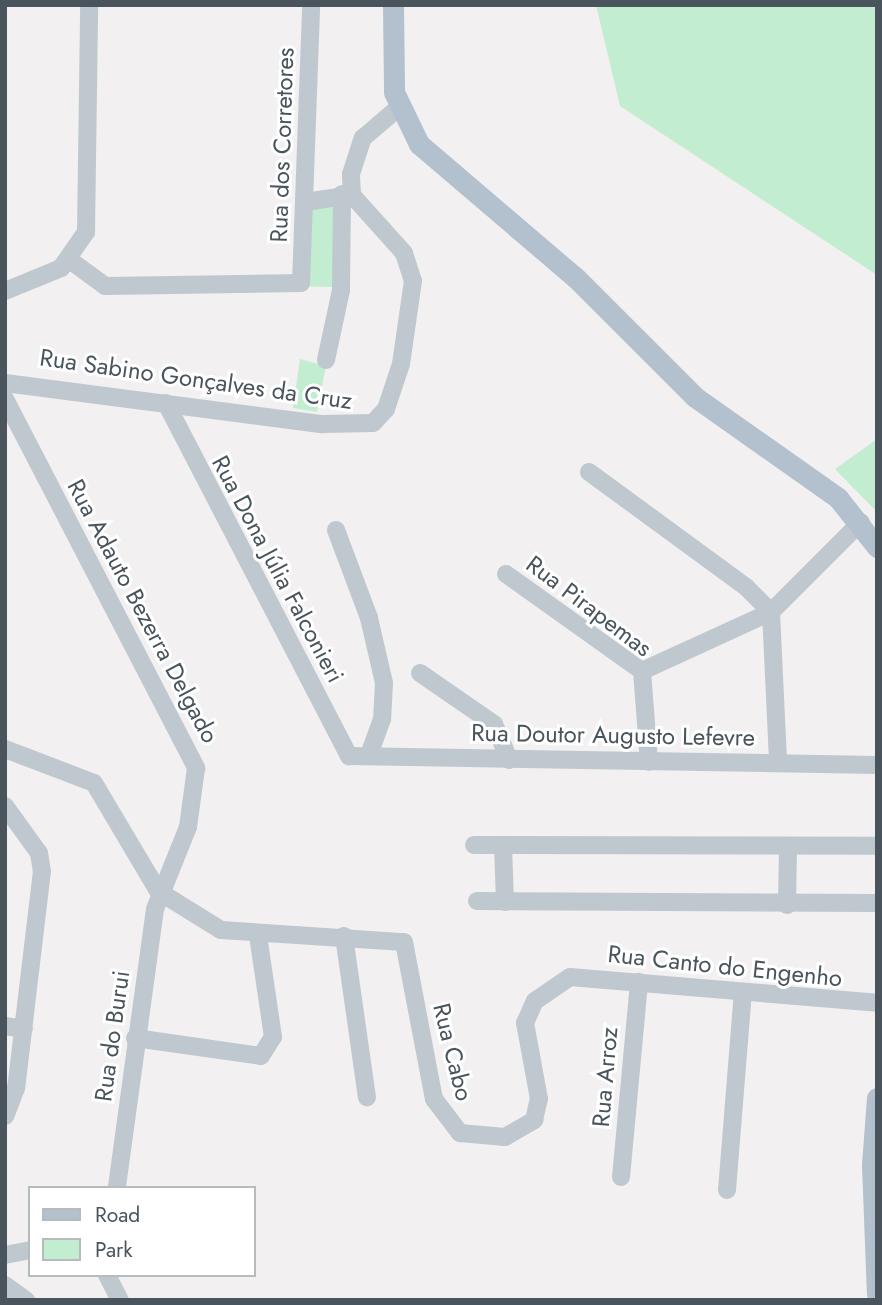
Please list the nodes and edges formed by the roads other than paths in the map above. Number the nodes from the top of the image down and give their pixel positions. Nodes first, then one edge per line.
1 (89, 5) edge
2 (311, 5) edge
3 (393, 5) edge
4 (398, 108) junction
5 (347, 195) junction
6 (305, 202) junction
7 (71, 261) junction
8 (5, 291) edge
9 (326, 360) dead end
10 (5, 383) edge
11 (5, 399) edge
12 (166, 403) junction
13 (589, 472) dead end
14 (860, 522) junction
15 (336, 530) dead end
16 (877, 547) edge
17 (506, 574) dead end
18 (771, 612) junction
19 (642, 671) junction
20 (420, 673) dead end
21 (5, 749) edge
22 (369, 755) junction
23 (349, 756) joint
24 (509, 760) junction
25 (649, 762) junction
26 (778, 762) junction
27 (877, 765) edge
28 (5, 806) edge
29 (474, 845) dead end
30 (503, 845) junction
31 (877, 846) edge
32 (788, 847) junction
33 (158, 891) junction
34 (477, 901) dead end
35 (505, 902) junction
36 (877, 903) edge
37 (787, 905) junction
38 (258, 936) junction
39 (344, 936) junction
40 (568, 977) joint
41 (639, 982) junction
42 (743, 993) junction
43 (877, 1003) edge
44 (5, 1026) edge
45 (24, 1029) junction
46 (135, 1038) junction
47 (366, 1097) dead end
48 (877, 1098) edge
49 (5, 1116) edge
50 (621, 1177) dead end
51 (117, 1186) edge
52 (727, 1189) dead end
53 (28, 1251) edge
54 (5, 1255) edge
55 (108, 1277) edge
56 (5, 1285) edge
57 (877, 1294) edge
58 (26, 1300) edge
59 (120, 1300) edge

1 - 7 street
2 - 6 street, Rua dos Corretores
3 - 4 main road
4 - 5 street, Rua Sabino Gonçalves da Cruz
4 - 14 main road
5 - 6 street
5 - 9 street, Rua Sabino Gonçalves da Cruz
5 - 12 street, Rua Sabino Gonçalves da Cruz
6 - 7 street, Rua dos Corretores
7 - 8 street
10 - 12 street, Rua Sabino Gonçalves da Cruz
11 - 33 street, Rua Adauto Bezerra Delgado
12 - 23 street, Rua Dona Júlia Falconieri
13 - 18 street
14 - 16 main road
14 - 18 street
15 - 22 street
17 - 19 street, Rua Pirapemas
18 - 19 street
18 - 26 street
19 - 25 street, Rua Pirapemas
20 - 24 street
21 - 33 street
22 - 23 street, Rua Doutor Augusto Lefevre
22 - 24 street, Rua Doutor Augusto Lefevre
24 - 25 street, Rua Doutor Augusto Lefevre
25 - 26 street, Rua Doutor Augusto Lefevre
26 - 27 street, Rua Doutor Augusto Lefevre
28 - 45 street
29 - 30 street
30 - 32 street
30 - 35 street
31 - 32 street
32 - 37 street
33 - 38 street
33 - 46 street, Rua do Burui
34 - 35 street
35 - 37 street
36 - 37 street
38 - 39 street
38 - 46 street
39 - 40 street, Rua Cabo
39 - 47 street
40 - 41 street, Rua Canto do Engenho
41 - 42 street, Rua Canto do Engenho
41 - 50 street, Rua Arroz
42 - 43 street, Rua Canto do Engenho
42 - 52 street
44 - 45 street
45 - 49 street
46 - 51 street, Rua do Burui
48 - 57 main road
53 - 54 street
55 - 59 street
56 - 58 street

